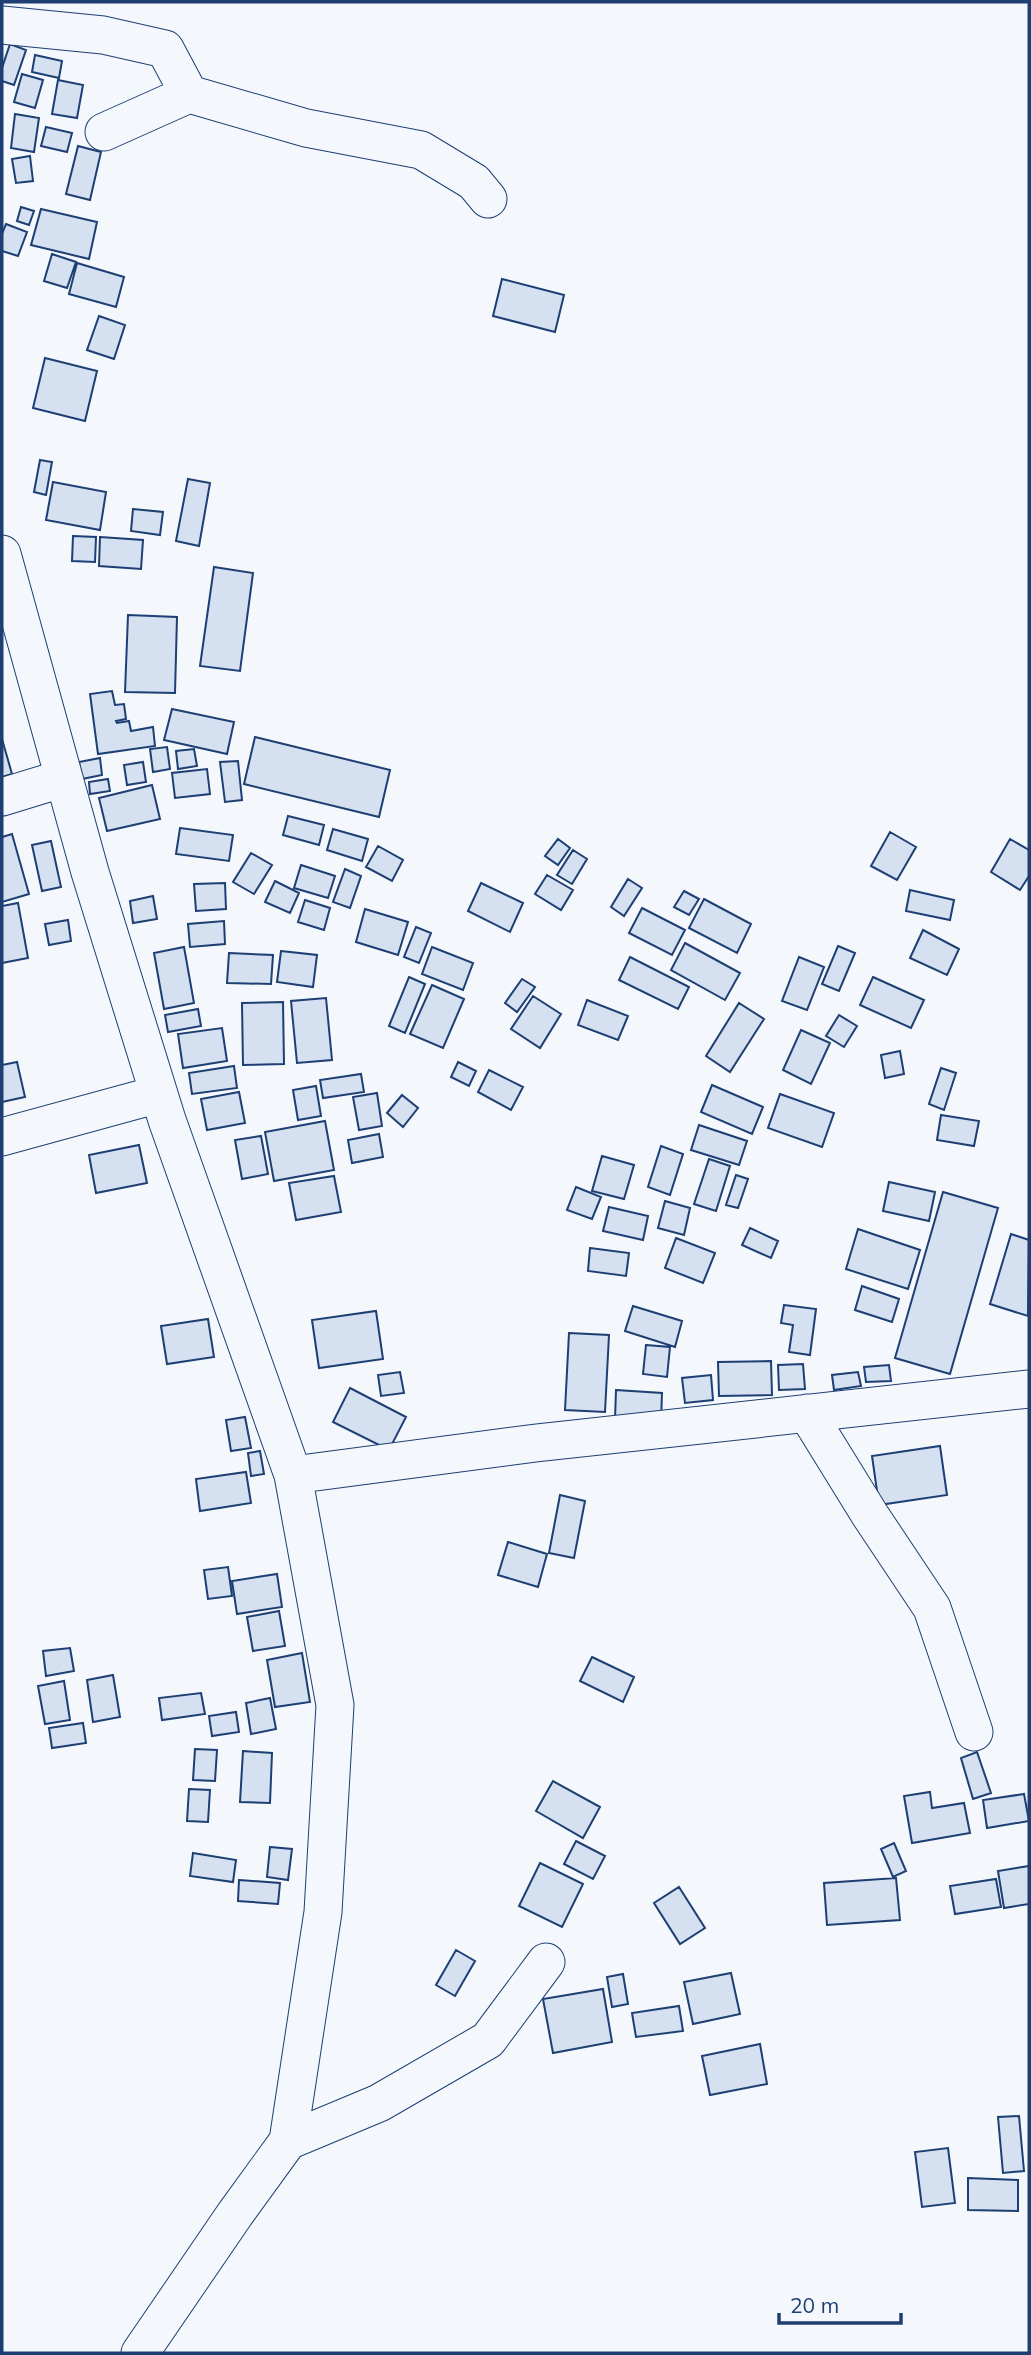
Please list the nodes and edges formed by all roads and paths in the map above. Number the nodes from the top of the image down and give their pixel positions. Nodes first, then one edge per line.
1 (2, 25) edge
2 (189, 94) junction
3 (104, 132) dead end
4 (488, 199) dead end
5 (2, 554) edge
6 (64, 778) junction
7 (2, 797) edge
8 (159, 1094) junction
9 (2, 1137) edge
10 (1029, 1389) edge
11 (807, 1413) junction
12 (293, 1475) junction
13 (974, 1732) dead end
14 (547, 1962) dead end
15 (288, 2141) junction
16 (140, 2353) edge

1 - 2 street
2 - 3 street
2 - 4 street
5 - 6 street
6 - 7 street
6 - 8 street
8 - 9 street
8 - 12 street
10 - 11 street
11 - 12 street
11 - 13 street
12 - 15 street
14 - 15 street
15 - 16 street

